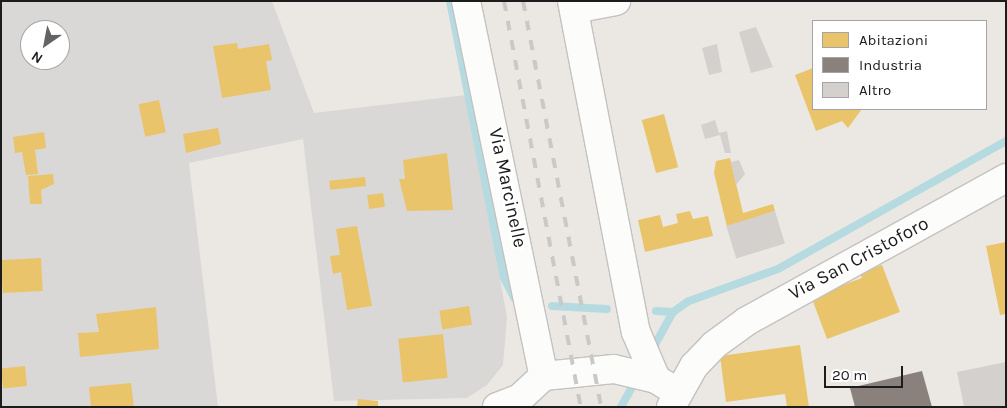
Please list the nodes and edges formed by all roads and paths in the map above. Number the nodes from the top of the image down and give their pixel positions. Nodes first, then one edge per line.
1 (466, 1) edge
2 (616, 1) edge
3 (573, 5) edge
4 (1006, 178) edge
5 (544, 376) junction
6 (668, 393) edge
7 (496, 407) edge

1 - 5 street, Via Marcinelle
2 - 3 street
3 - 6 street
4 - 6 street, Via San Cristoforo
5 - 6 street
5 - 7 street

